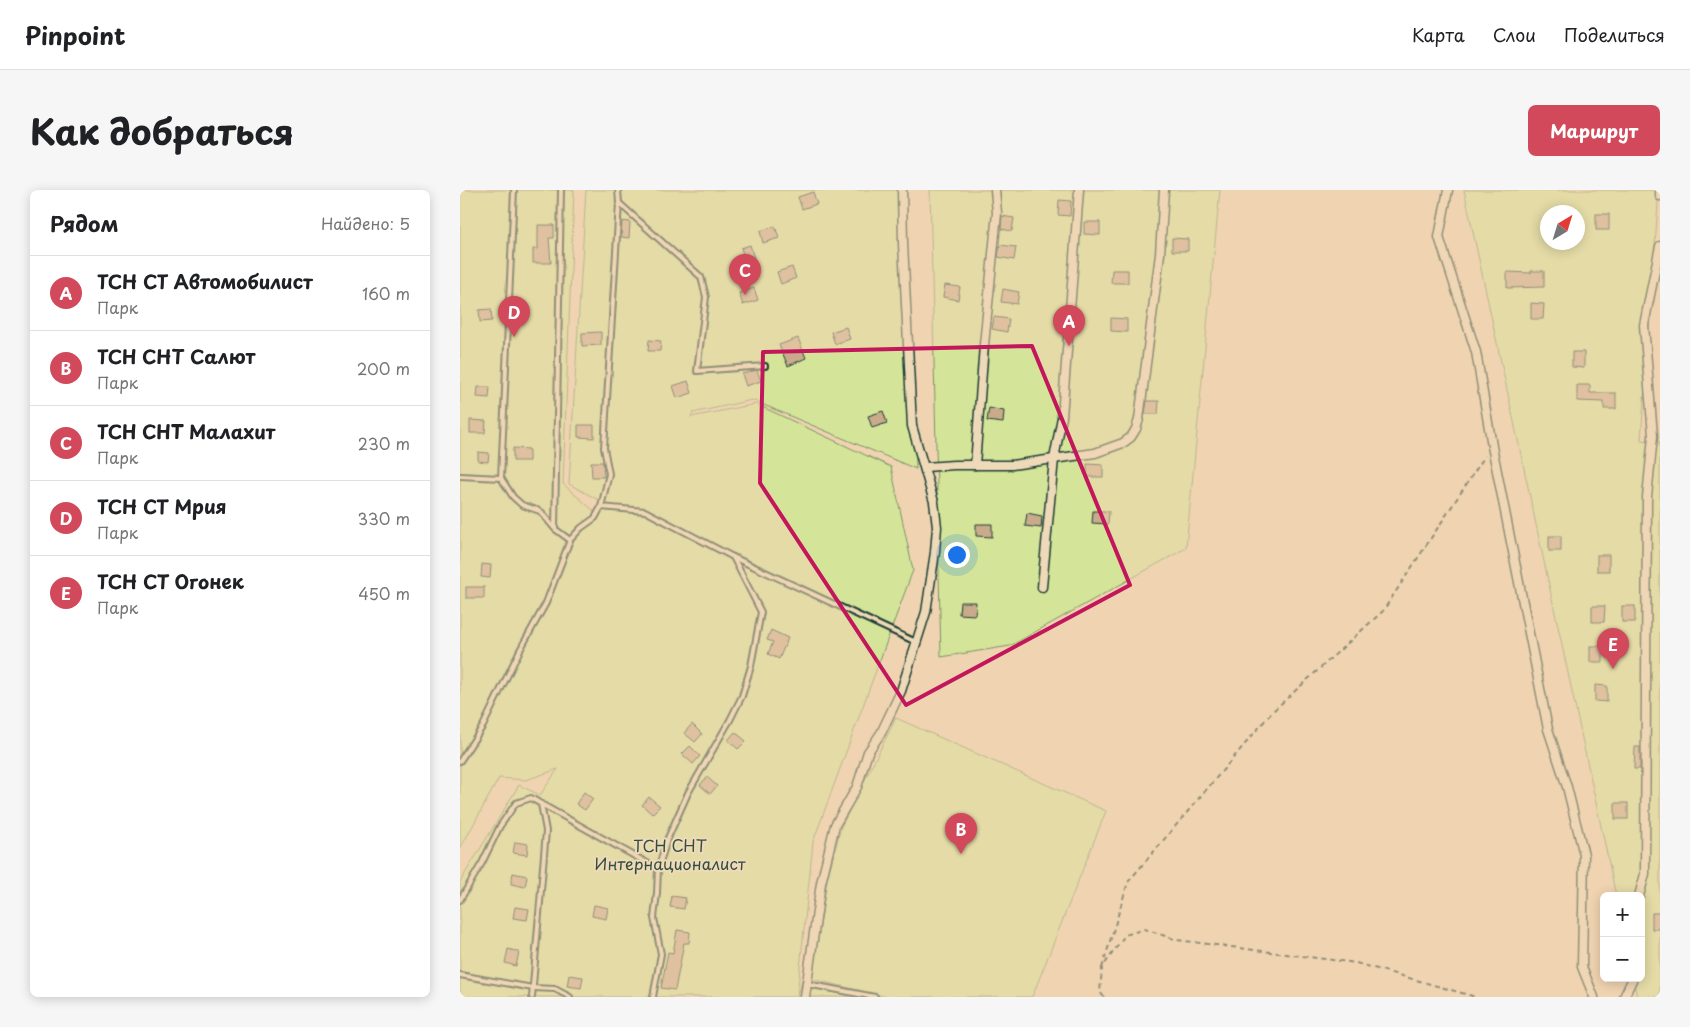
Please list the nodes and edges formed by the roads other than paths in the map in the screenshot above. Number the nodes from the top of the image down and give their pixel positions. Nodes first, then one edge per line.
1 (514, 190) edge
2 (561, 190) edge
3 (618, 190) edge
4 (902, 190) edge
5 (995, 190) edge
6 (1079, 190) edge
7 (1164, 190) edge
8 (1448, 190) edge
9 (1660, 190) edge
10 (1660, 196) edge
11 (619, 203) junction
12 (1660, 246) edge
13 (765, 366) dead end
14 (1656, 436) edge
15 (1054, 459) junction
16 (975, 465) junction
17 (925, 467) junction
18 (460, 476) edge
19 (501, 478) junction
20 (601, 507) junction
21 (555, 528) junction
22 (570, 540) junction
23 (734, 557) junction
24 (1042, 587) dead end
25 (917, 642) junction
26 (460, 760) edge
27 (542, 804) junction
28 (658, 869) junction
29 (1640, 892) edge
30 (460, 900) edge
31 (460, 975) edge
32 (1631, 982) edge
33 (807, 984) junction
34 (533, 988) junction
35 (532, 997) edge
36 (570, 997) edge
37 (653, 997) edge
38 (805, 997) edge
39 (875, 997) edge
40 (1594, 997) edge
41 (1624, 997) edge

1 - 19 lane
2 - 21 lane
3 - 11 lane
4 - 17 street
5 - 16 street
6 - 15 street
7 - 15 street
8 - 40 street
9 - 10 street
11 - 13 lane
11 - 20 lane
12 - 14 street
14 - 29 street
15 - 16 street
15 - 24 street
16 - 17 street
17 - 25 street
18 - 19 lane
19 - 21 lane
20 - 22 lane
20 - 23 lane
21 - 22 lane
22 - 26 lane
23 - 25 lane
23 - 28 lane
25 - 33 street
27 - 28 lane
27 - 30 lane
27 - 34 lane
28 - 37 lane
31 - 34 lane
32 - 41 street
33 - 38 street
33 - 39 lane
34 - 35 lane
34 - 36 lane

